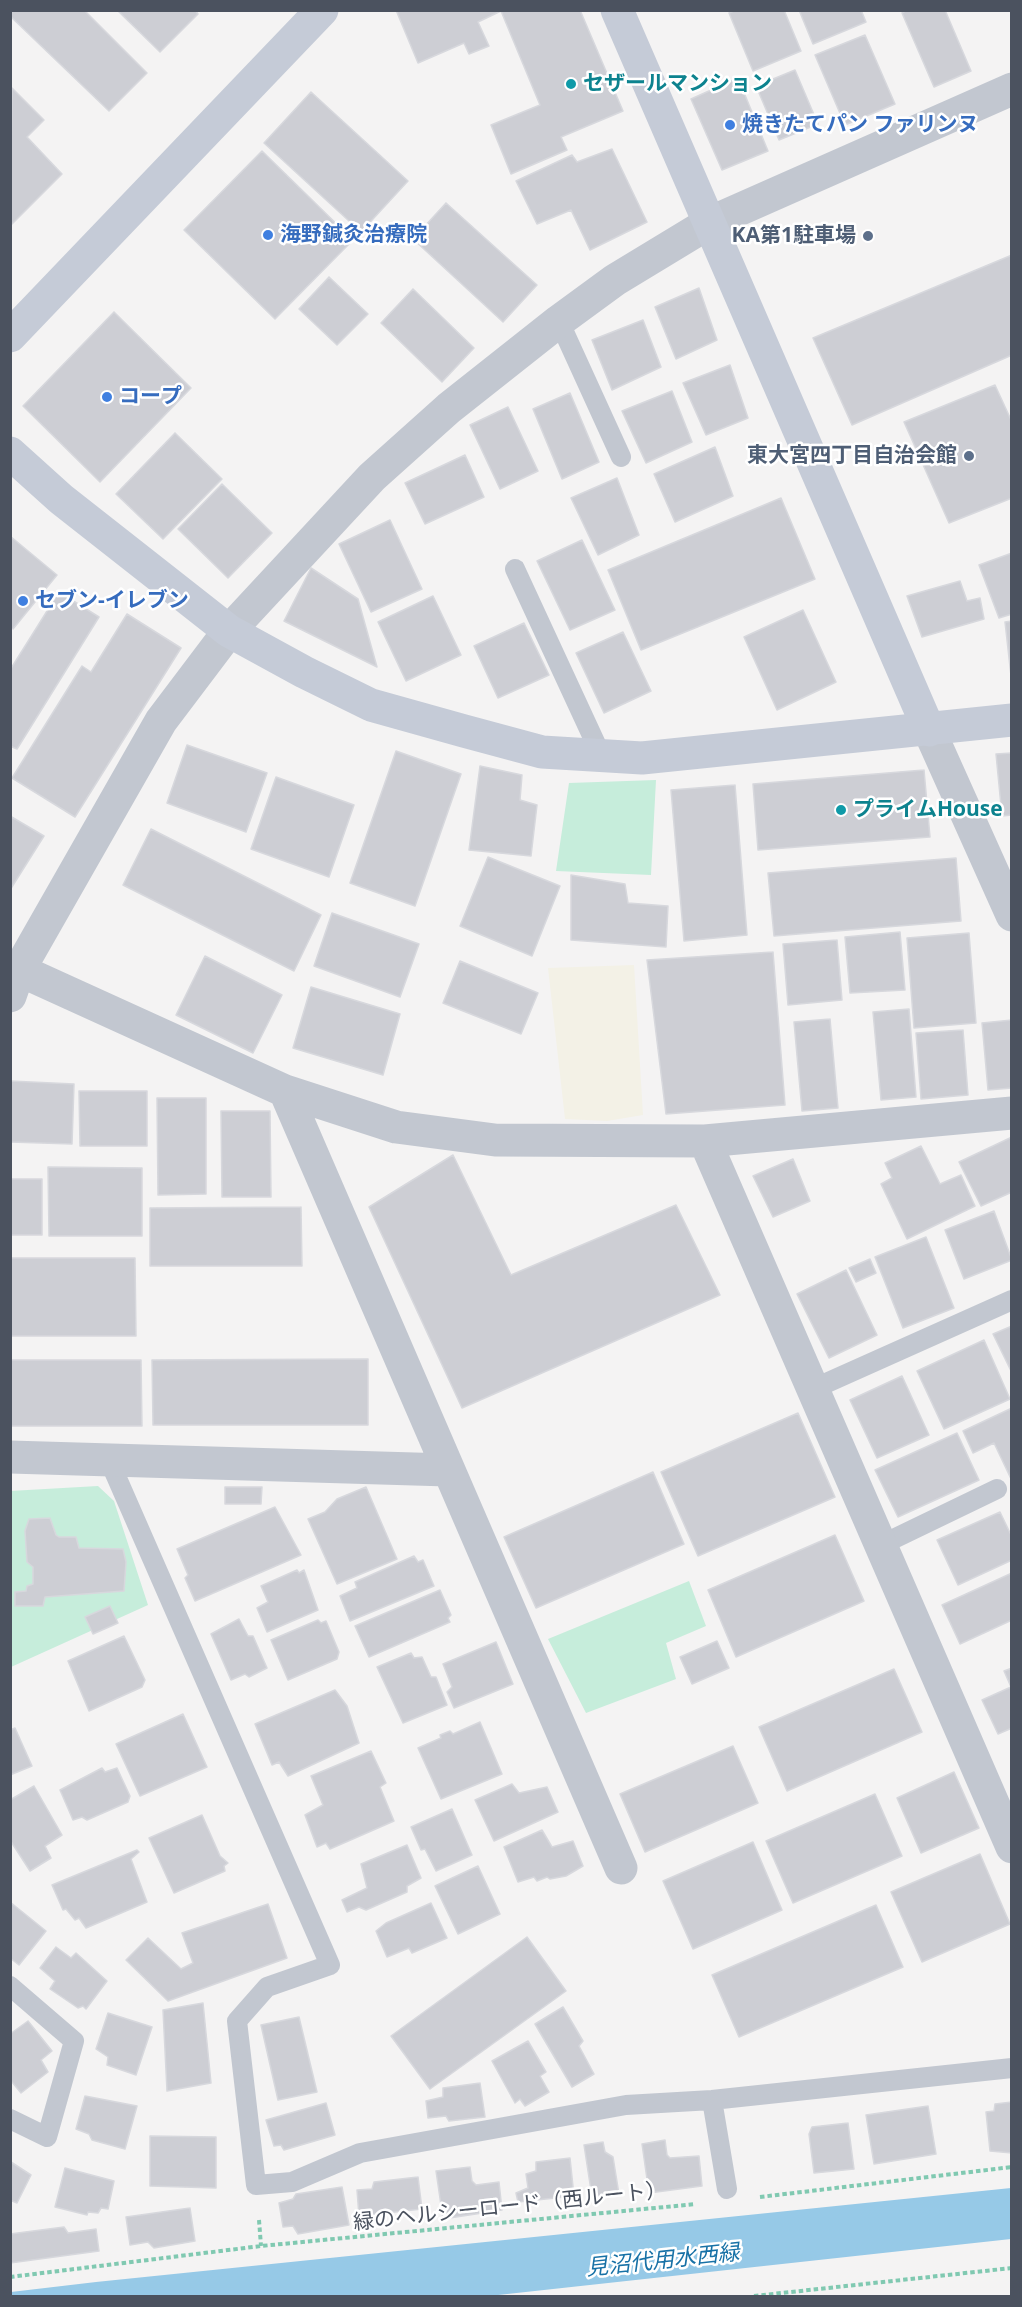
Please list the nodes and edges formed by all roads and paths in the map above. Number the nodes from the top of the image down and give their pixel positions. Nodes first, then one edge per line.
1 (322, 10) edge
2 (617, 10) edge
3 (1011, 89) edge
4 (709, 223) junction
5 (559, 321) junction
6 (10, 336) edge
7 (10, 453) edge
8 (621, 457) dead end
9 (515, 569) dead end
10 (229, 631) junction
11 (1011, 720) edge
12 (929, 730) junction
13 (601, 755) junction
14 (1011, 915) edge
15 (15, 983) edge
16 (285, 1091) junction
17 (1011, 1113) edge
18 (705, 1141) junction
19 (1011, 1300) edge
20 (813, 1389) junction
21 (10, 1457) edge
22 (109, 1460) junction
23 (448, 1470) junction
24 (997, 1489) dead end
25 (880, 1545) junction
26 (1011, 1847) edge
27 (621, 1868) dead end
28 (10, 1986) edge
29 (1011, 2068) edge
30 (712, 2100) junction
31 (10, 2119) edge
32 (1011, 2167) edge
33 (727, 2189) dead end
34 (752, 2198) dead end
35 (705, 2203) dead end
36 (1011, 2268) edge
37 (10, 2277) edge
38 (754, 2296) edge

1 - 6 street
2 - 4 street
3 - 4 street
4 - 5 street
4 - 12 street
5 - 8 lane
5 - 10 street
7 - 10 street
9 - 13 lane
10 - 13 street
10 - 15 street
11 - 12 street
12 - 13 street
12 - 14 street
15 - 16 street
16 - 18 street
16 - 23 street
17 - 18 street
18 - 20 street
19 - 20 lane
20 - 25 street
21 - 22 street
22 - 23 street
22 - 30 lane
23 - 27 street
24 - 25 lane
25 - 26 street
28 - 31 lane
29 - 30 lane
30 - 33 lane
32 - 34 path
35 - 37 path, 緑のヘルシーロード（西ルート）
36 - 38 path

